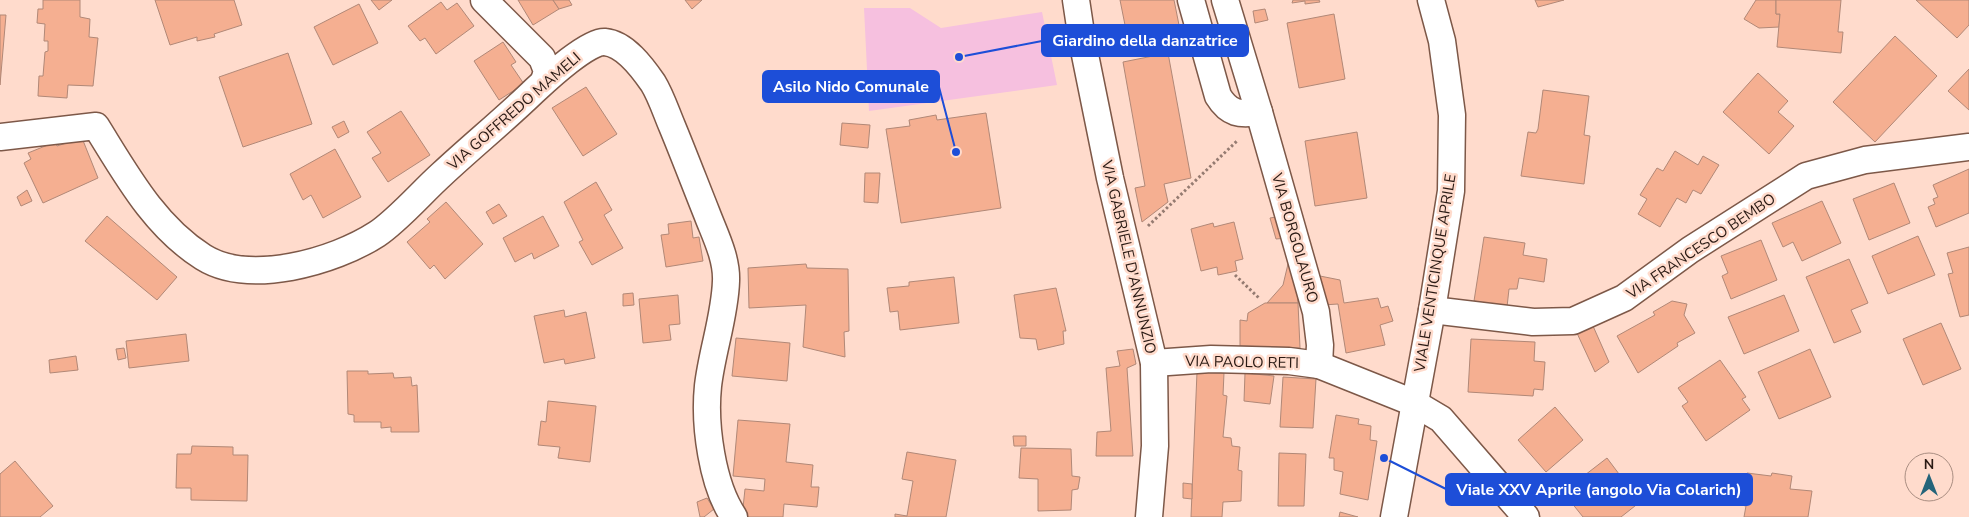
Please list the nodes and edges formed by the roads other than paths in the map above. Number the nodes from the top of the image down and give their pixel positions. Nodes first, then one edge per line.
1 (484, 0) edge
2 (1076, 0) edge
3 (1191, 0) edge
4 (1224, 0) edge
5 (1431, 0) edge
6 (544, 81) junction
7 (1259, 112) junction
8 (0, 137) edge
9 (1969, 147) edge
10 (1432, 310) junction
11 (1154, 363) junction
12 (1319, 365) junction
13 (1414, 403) junction
14 (734, 517) edge
15 (1150, 517) edge
16 (1394, 517) edge
17 (1526, 517) edge

1 - 6 street
2 - 11 street, VIA GABRIELE D'ANNUNZIO
3 - 7 street
4 - 7 street, VIA BORGOLAURO
5 - 10 street, VIALE VENTICINQUE APRILE
6 - 8 street, VIA GOFFREDO MAMELI
6 - 14 street, VIA GOFFREDO MAMELI
7 - 12 street, VIA BORGOLAURO
9 - 10 street, VIA FRANCESCO BEMBO
10 - 13 street, VIALE VENTICINQUE APRILE
11 - 12 street, VIA PAOLO RETI
11 - 15 street, VIA GABRIELE D'ANNUNZIO
12 - 13 street, VIA PAOLO RETI
13 - 16 street, VIALE VENTICINQUE APRILE
13 - 17 street, VIA PAOLO RETI

